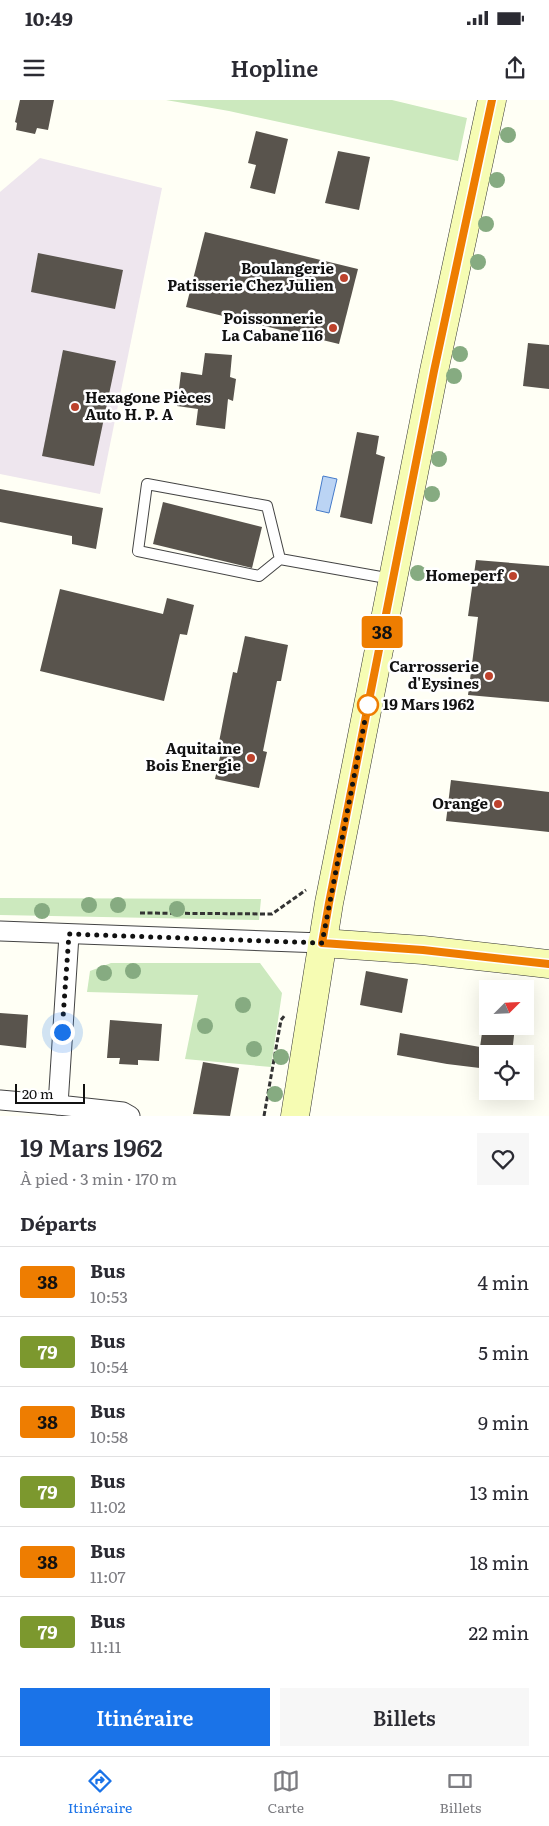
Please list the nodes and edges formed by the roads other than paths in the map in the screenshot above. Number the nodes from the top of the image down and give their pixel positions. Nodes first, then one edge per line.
1 (492, 100) edge
2 (280, 559) junction
3 (393, 579) junction
4 (0, 931) edge
5 (69, 934) junction
6 (322, 943) junction
7 (549, 964) edge
8 (0, 1100) edge
9 (58, 1105) junction
10 (130, 1116) edge
11 (295, 1116) edge

1 - 3 street
2 - 2 lane
2 - 3 lane
3 - 6 street
4 - 5 street
5 - 6 street
5 - 9 street
6 - 7 street
6 - 11 street
8 - 9 street
9 - 10 street

